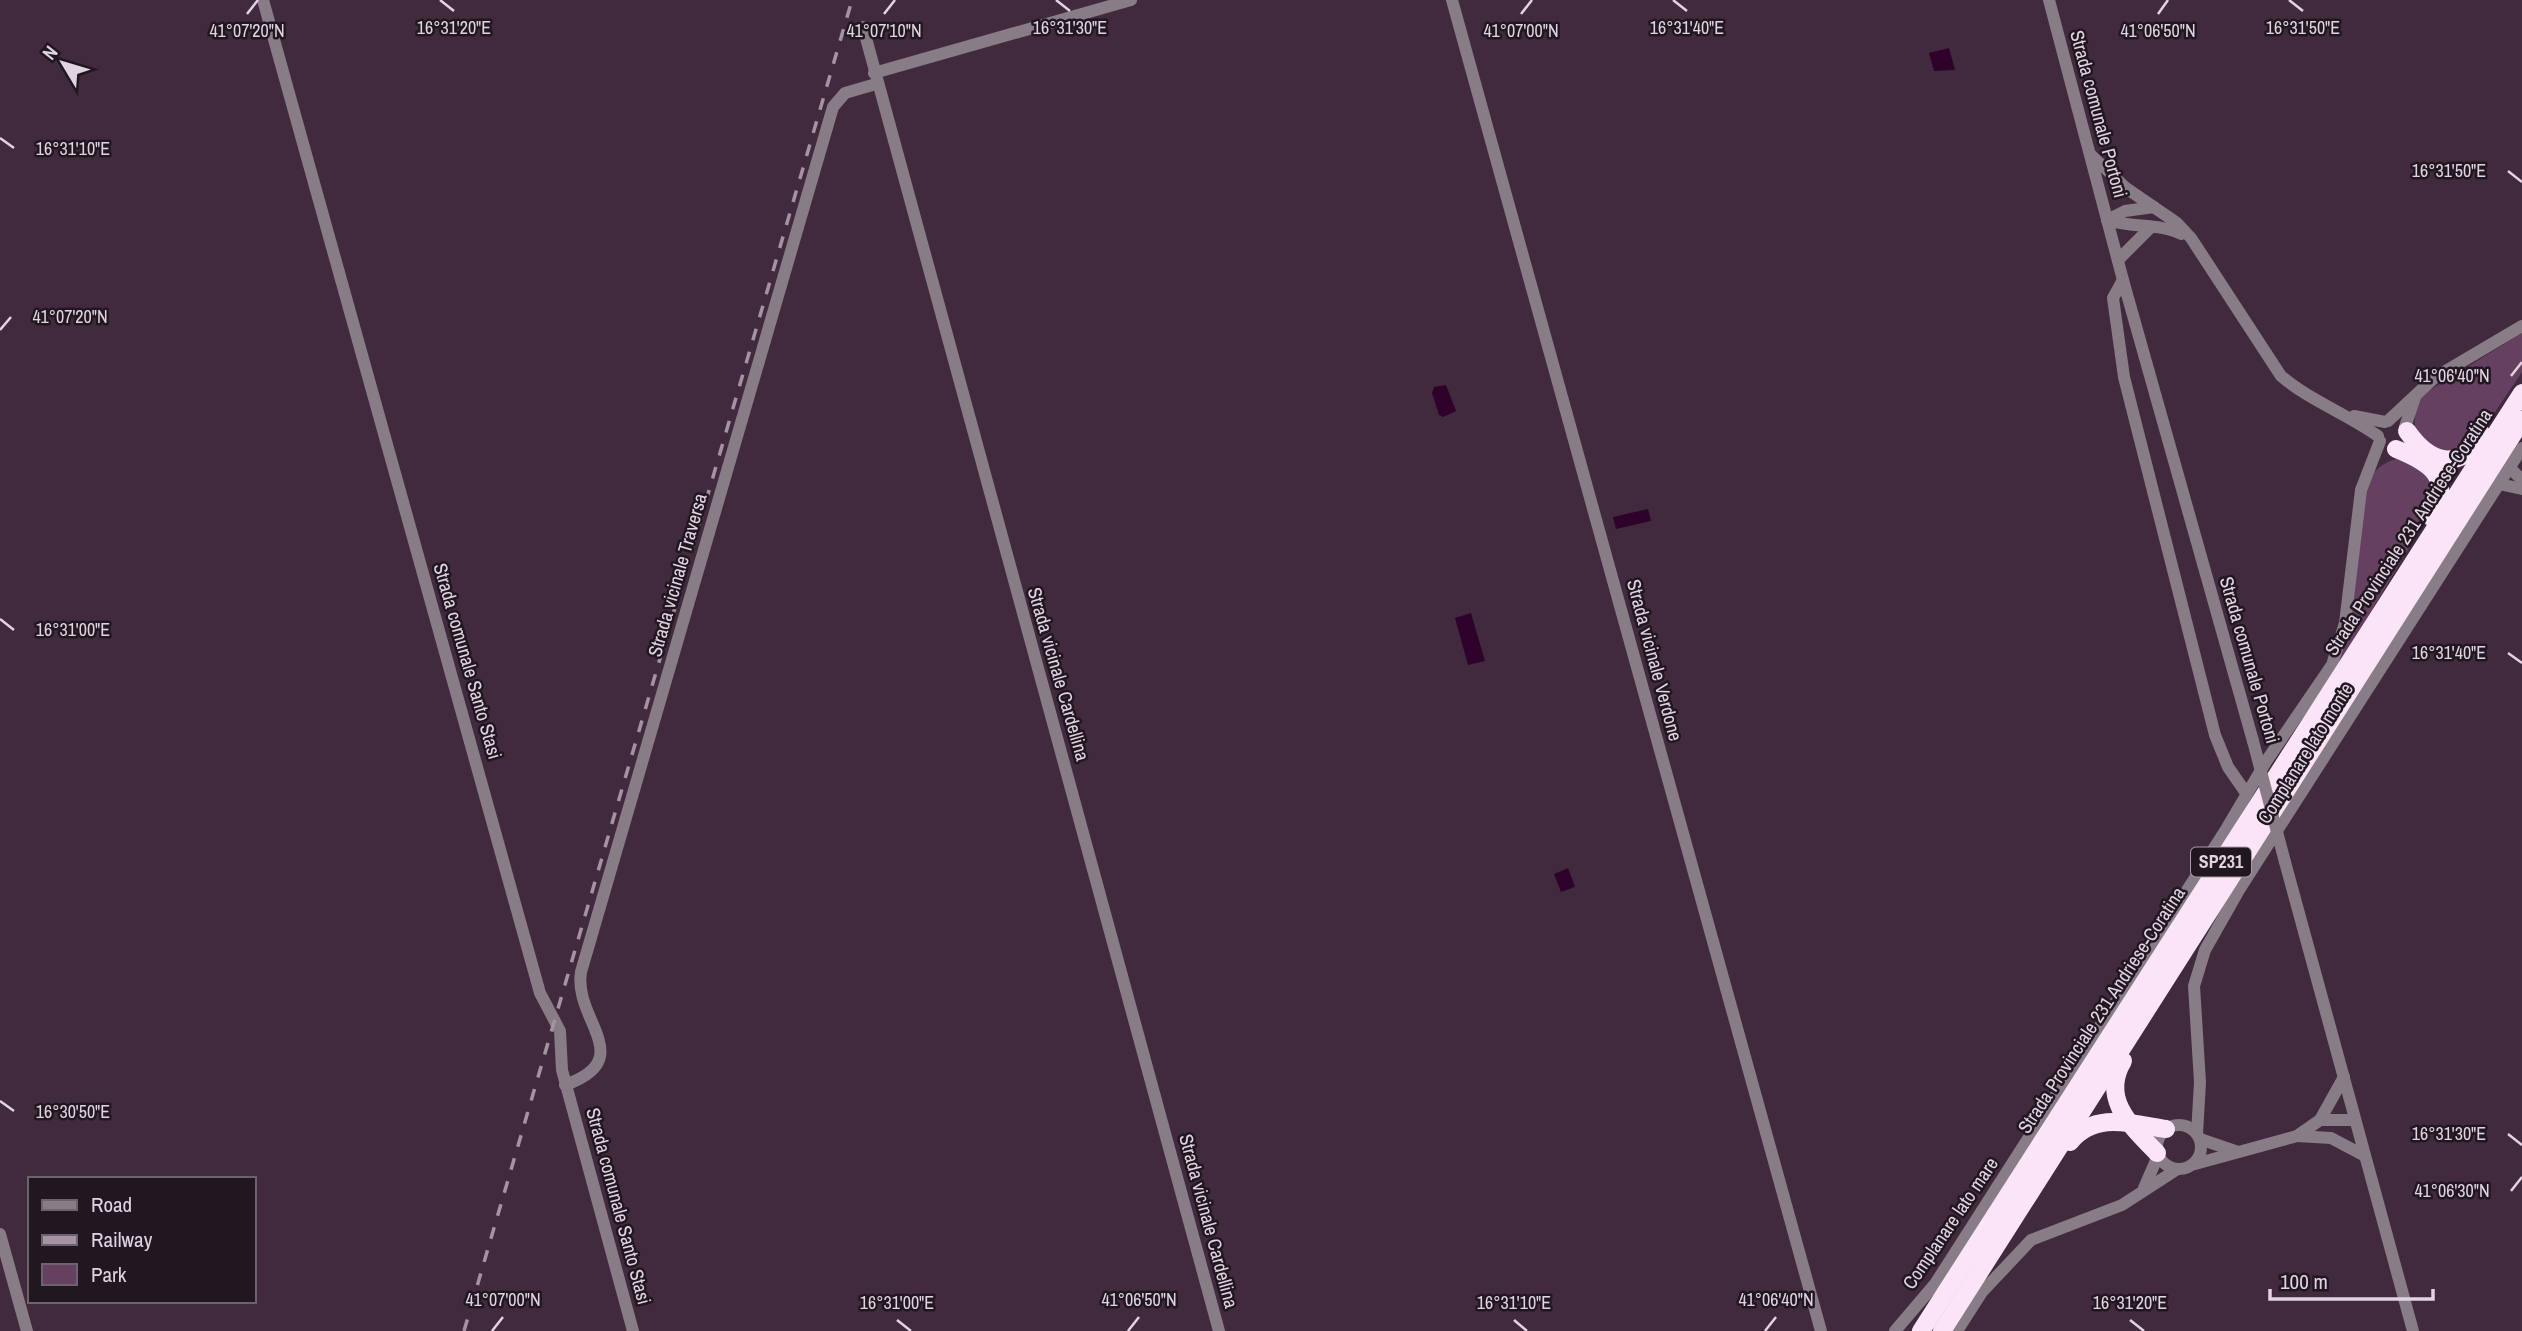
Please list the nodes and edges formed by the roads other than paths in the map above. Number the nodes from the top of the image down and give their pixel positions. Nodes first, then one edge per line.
1 (263, 0) edge
2 (1131, 0) edge
3 (1452, 0) edge
4 (2049, 0) edge
5 (863, 27) dead end
6 (875, 79) junction
7 (2091, 155) junction
8 (2154, 207) junction
9 (2108, 220) junction
10 (2150, 228) junction
11 (2191, 238) junction
12 (2118, 260) junction
13 (2123, 280) junction
14 (2522, 326) edge
15 (2522, 382) edge
16 (2417, 393) junction
17 (2522, 393) edge
18 (2347, 414) junction
19 (2522, 420) edge
20 (2386, 421) junction
21 (2406, 429) junction
22 (2386, 444) junction
23 (2522, 448) edge
24 (2510, 467) junction
25 (2522, 480) edge
26 (2499, 484) junction
27 (2522, 489) edge
28 (2391, 598) junction
29 (2246, 793) junction
30 (2172, 970) junction
31 (2344, 1077) junction
32 (565, 1085) junction
33 (2197, 1101) junction
34 (2356, 1119) junction
35 (2320, 1120) junction
36 (2130, 1124) junction
37 (2171, 1127) junction
38 (2199, 1136) junction
39 (2297, 1136) junction
40 (2331, 1138) junction
41 (2238, 1152) junction
42 (2158, 1154) junction
43 (2365, 1156) junction
44 (2195, 1164) junction
45 (2176, 1170) junction
46 (2144, 1189) junction
47 (2004, 1233) junction
48 (0, 1234) edge
49 (27, 1331) edge
50 (633, 1331) edge
51 (1219, 1331) edge
52 (1821, 1331) edge
53 (1895, 1331) edge
54 (1921, 1331) edge
55 (1942, 1331) edge
56 (1957, 1331) edge
57 (2413, 1331) edge

1 - 32 street, Strada comunale Santo Stasi
2 - 6 street, Strada vicinale Traversa
3 - 52 street, Strada vicinale Verdone
4 - 7 street, Strada comunale Portoni
5 - 6 street, Strada vicinale Cardellina
6 - 32 street, Strada vicinale Traversa
6 - 51 street, Strada vicinale Cardellina
7 - 8 street
7 - 9 street, Strada comunale Portoni
8 - 9 street
8 - 11 street
9 - 10 street
9 - 12 street, Strada comunale Portoni
10 - 11 street
10 - 12 street
11 - 18 street
12 - 13 street, Strada comunale Portoni
13 - 29 street
13 - 31 street, Strada comunale Portoni, bridge
14 - 16 street
15 - 21 highway
16 - 20 street
16 - 21 street
17 - 28 highway, Strada Provinciale 231 Andriese-Coratina / SP231
18 - 20 street
18 - 22 street
19 - 30 highway, Strada Provinciale 231 Andriese-Coratina / SP231
20 - 21 street
20 - 22 street
21 - 22 street
22 - 28 highway
22 - 29 street, Complanare lato mare
23 - 24 street, Complanare lato monte
24 - 25 street
24 - 26 street, Complanare lato monte
26 - 27 street
26 - 33 street, Complanare lato monte
28 - 54 highway, Strada Provinciale 231 Andriese-Coratina / SP231
29 - 53 street, Complanare lato mare
30 - 36 highway
30 - 47 highway, Strada Provinciale 231 Andriese-Coratina / SP231
31 - 34 street, Strada comunale Portoni
31 - 35 street
32 - 50 street, Strada comunale Santo Stasi
33 - 37 street
33 - 38 street, Complanare lato monte
34 - 35 street
34 - 40 street
34 - 43 street, Strada comunale Portoni
35 - 39 street
36 - 37 highway
36 - 42 highway
36 - 47 highway
37 - 38 street
37 - 42 street
38 - 41 street
38 - 44 street
39 - 40 street
39 - 41 street
40 - 43 street
41 - 44 street
42 - 45 street
42 - 46 street
43 - 57 street, Strada comunale Portoni
44 - 45 street
45 - 46 street
46 - 56 street
47 - 55 highway, Strada Provinciale 231 Andriese-Coratina / SP231
48 - 49 street

